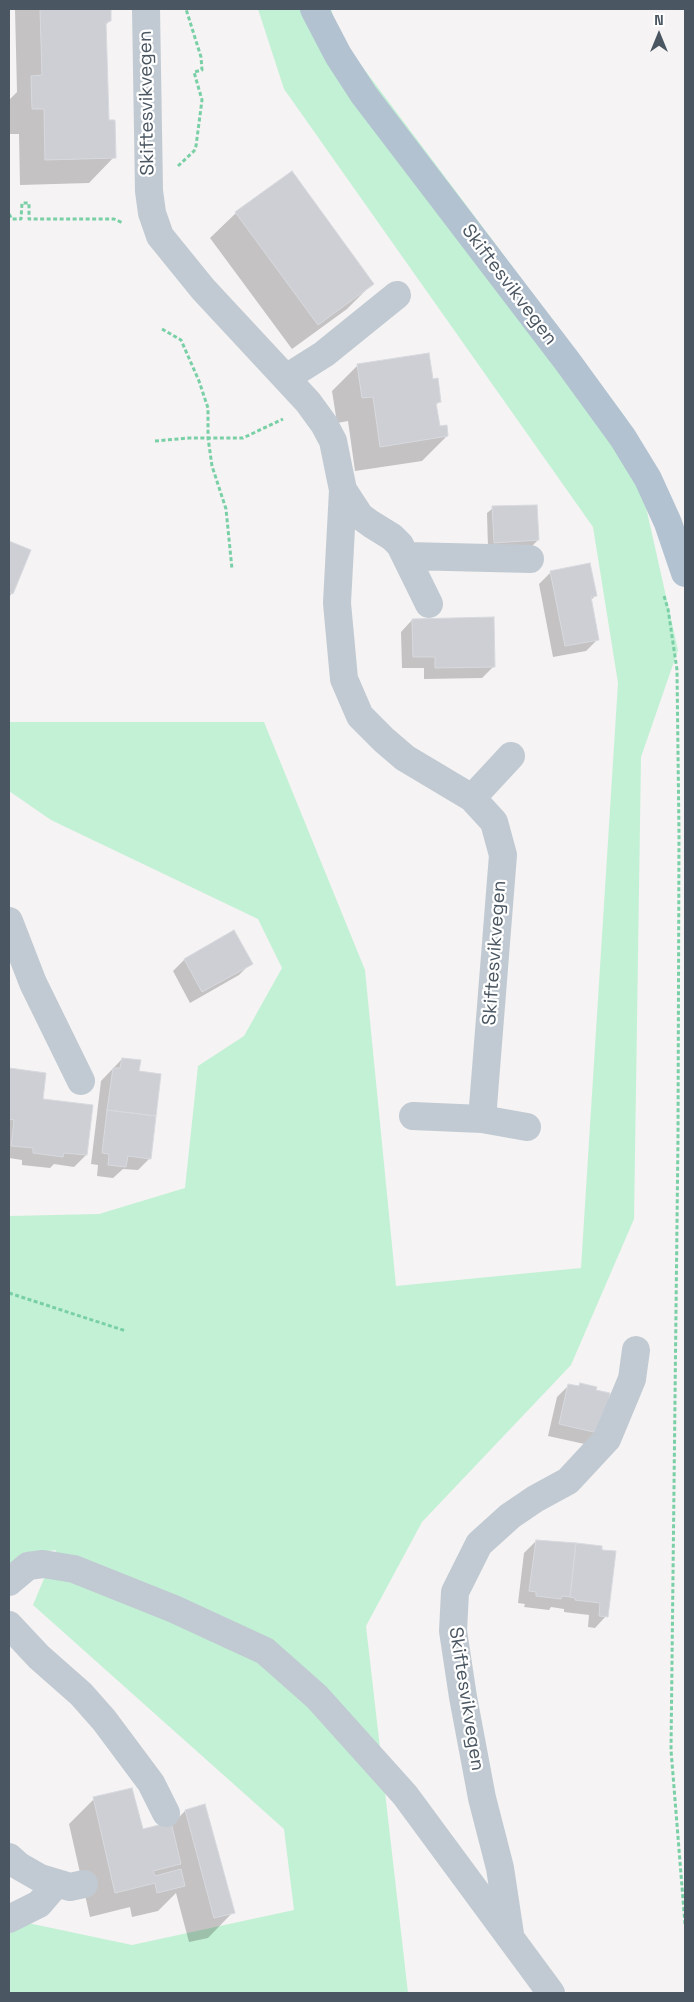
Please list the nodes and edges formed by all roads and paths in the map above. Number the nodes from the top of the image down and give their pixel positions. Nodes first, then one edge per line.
1 (146, 9) edge
2 (186, 9) edge
3 (314, 9) edge
4 (149, 177) junction
5 (9, 214) edge
6 (124, 223) dead end
7 (397, 295) dead end
8 (162, 329) dead end
9 (286, 378) junction
10 (288, 417) dead end
11 (208, 438) junction
12 (155, 441) dead end
13 (344, 490) junction
14 (407, 556) junction
15 (530, 558) dead end
16 (232, 569) dead end
17 (685, 573) edge
18 (662, 591) dead end
19 (429, 604) dead end
20 (511, 756) dead end
21 (472, 798) junction
22 (9, 921) edge
23 (81, 1081) dead end
24 (412, 1116) dead end
25 (482, 1119) junction
26 (527, 1127) dead end
27 (9, 1293) edge
28 (126, 1331) dead end
29 (636, 1350) dead end
30 (9, 1582) edge
31 (9, 1625) edge
32 (166, 1813) dead end
33 (9, 1857) edge
34 (57, 1883) junction
35 (84, 1884) dead end
36 (9, 1920) edge
37 (685, 1924) edge
38 (510, 1938) junction
39 (551, 1993) edge

1 - 4 street, Skiftesvikvegen
2 - 4 path
3 - 17 main road, Skiftesvikvegen
4 - 9 street, Skiftesvikvegen
5 - 6 path
7 - 9 street
8 - 11 path
9 - 13 street, Skiftesvikvegen
10 - 11 path
11 - 12 path
11 - 16 path
13 - 14 street, Skiftesvikvegen
13 - 21 street, Skiftesvikvegen
14 - 15 street
14 - 19 street, Skiftesvikvegen
18 - 37 path
20 - 21 street
21 - 25 street, Skiftesvikvegen
22 - 23 street
24 - 25 street
25 - 26 street
27 - 28 path
29 - 38 street, Skiftesvikvegen
30 - 38 street, Skiftesvikvegen
31 - 32 street
33 - 34 street
34 - 35 street
34 - 36 street
38 - 39 street, Skiftesvikvegen

